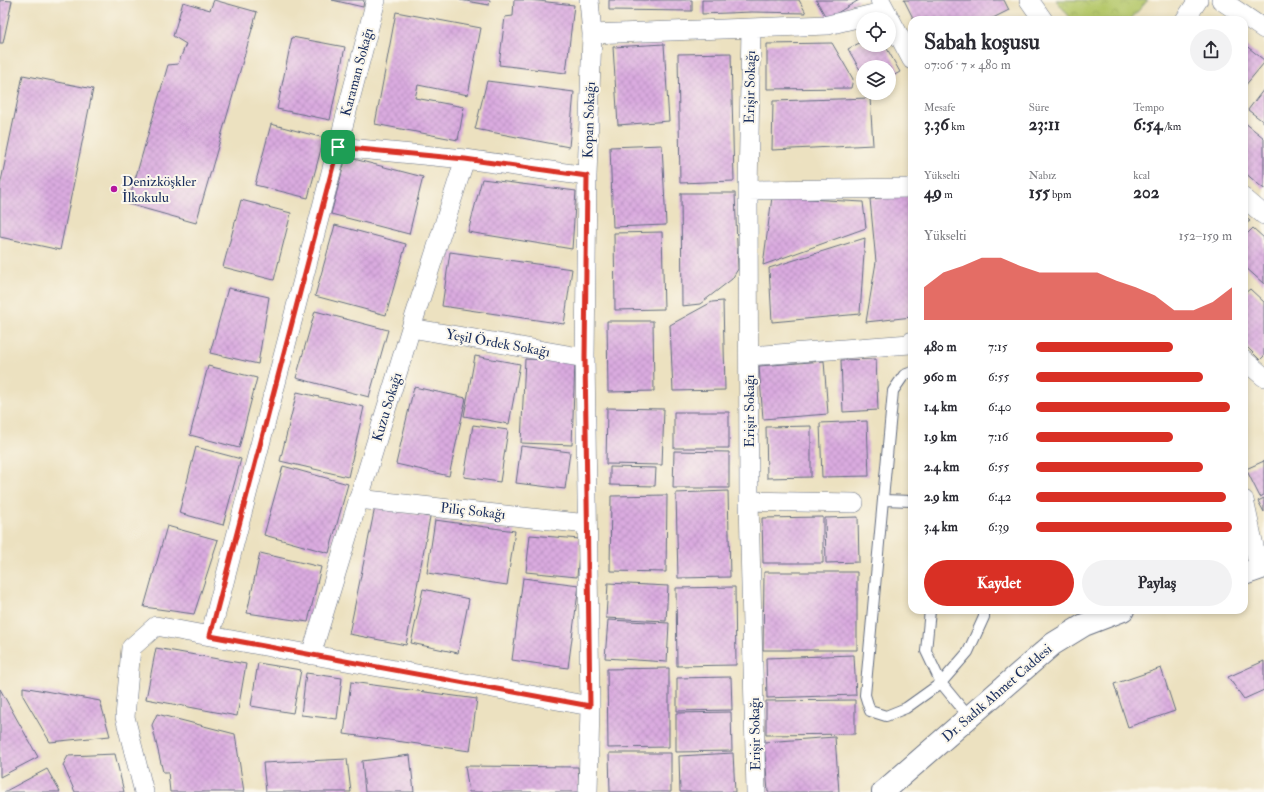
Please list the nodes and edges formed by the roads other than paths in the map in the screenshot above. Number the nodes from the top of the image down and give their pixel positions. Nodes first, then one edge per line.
1 (376, 0) edge
2 (589, 0) edge
3 (1198, 0) edge
4 (1221, 0) edge
5 (883, 5) edge
6 (1187, 16) edge
7 (1245, 16) edge
8 (1248, 18) edge
9 (751, 29) junction
10 (1264, 29) edge
11 (592, 34) junction
12 (908, 52) edge
13 (338, 147) junction
14 (465, 159) junction
15 (587, 176) junction
16 (908, 188) edge
17 (748, 190) junction
18 (1248, 201) edge
19 (1264, 215) edge
20 (411, 328) junction
21 (908, 344) edge
22 (748, 356) junction
23 (585, 358) junction
24 (1248, 363) edge
25 (908, 374) edge
26 (1264, 377) edge
27 (358, 499) junction
28 (883, 500) junction
29 (749, 501) junction
30 (908, 501) edge
31 (854, 503) dead end
32 (1248, 523) edge
33 (587, 524) junction
34 (1256, 570) edge
35 (930, 614) edge
36 (984, 614) edge
37 (1113, 614) edge
38 (210, 636) junction
39 (311, 655) junction
40 (941, 683) junction
41 (590, 706) junction
42 (969, 717) junction
43 (144, 792) edge
44 (588, 792) edge
45 (756, 792) edge
46 (883, 792) edge

1 - 13 street, Karaman Sokağı
2 - 11 street, Kopan Sokağı
3 - 6 street
4 - 7 street
5 - 9 street
5 - 12 street
8 - 10 street
9 - 11 street
9 - 17 street, Erişir Sokağı
11 - 15 street, Kopan Sokağı
13 - 14 street
13 - 38 street, Karaman Sokağı
14 - 15 street
14 - 20 street, Kuzu Sokağı
15 - 23 street, Kopan Sokağı
16 - 17 street
17 - 22 street, Erişir Sokağı
18 - 19 street
20 - 23 street, Yeşil Ördek Sokağı
20 - 27 street, Kuzu Sokağı
21 - 22 street
22 - 29 street, Erişir Sokağı
23 - 33 street, Kopan Sokağı
24 - 26 street
25 - 28 lane
27 - 33 street, Piliç Sokağı
27 - 39 street, Kuzu Sokağı
28 - 30 lane
28 - 40 lane
29 - 31 street
29 - 45 street, Erişir Sokağı
32 - 34 street
33 - 41 street, Kopan Sokağı
35 - 40 lane
36 - 40 lane
37 - 42 main road, Dr. Sadık Ahmet Caddesi
38 - 39 street
38 - 43 street
39 - 41 street
40 - 42 lane
41 - 44 street, Kopan Sokağı
42 - 46 main road, Dr. Sadık Ahmet Caddesi

